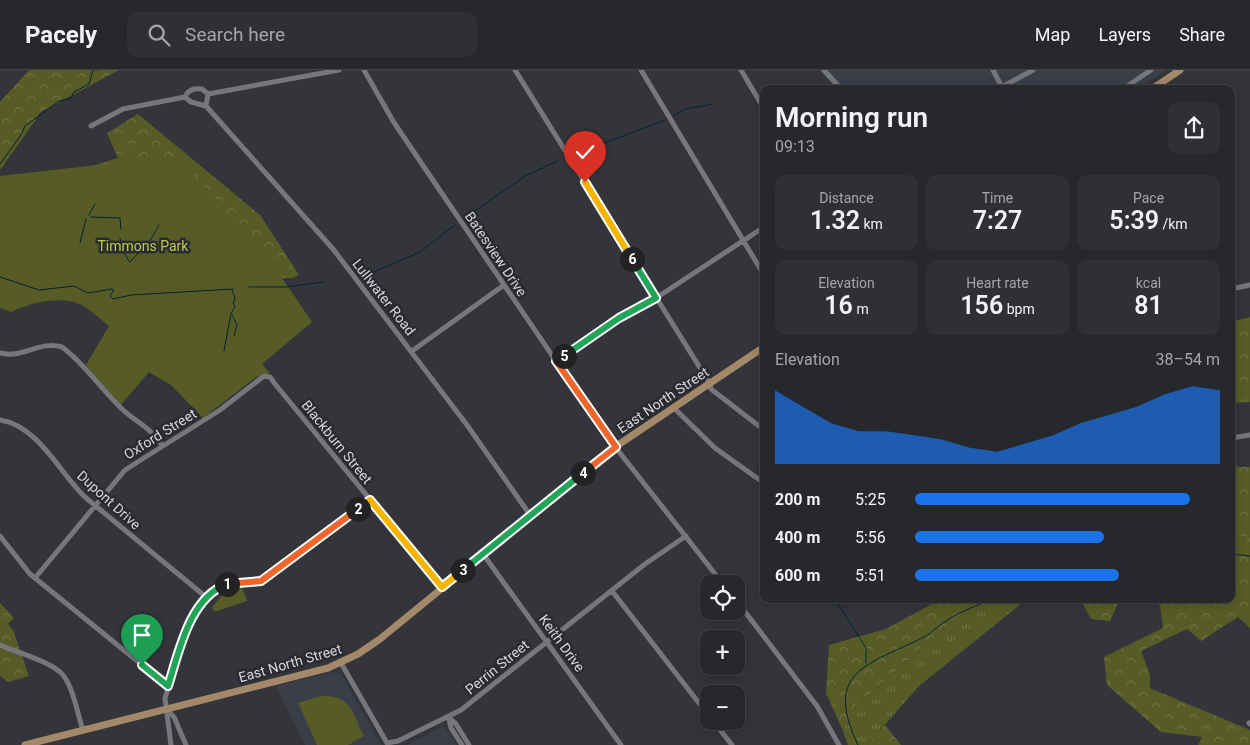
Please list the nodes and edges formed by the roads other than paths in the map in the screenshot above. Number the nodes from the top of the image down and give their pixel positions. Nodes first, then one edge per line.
1 (339, 70) edge
2 (364, 70) edge
3 (515, 70) edge
4 (641, 70) edge
5 (741, 70) edge
6 (824, 70) edge
7 (993, 70) edge
8 (1034, 70) edge
9 (1151, 70) edge
10 (1180, 70) edge
11 (837, 85) edge
12 (1001, 85) edge
13 (1008, 85) edge
14 (1129, 85) edge
15 (1158, 85) edge
16 (208, 94) junction
17 (185, 97) junction
18 (760, 101) edge
19 (206, 106) junction
20 (91, 126) dead end
21 (760, 230) edge
22 (744, 240) junction
23 (760, 268) edge
24 (1250, 284) edge
25 (504, 285) junction
26 (1235, 289) edge
27 (656, 298) junction
28 (760, 350) edge
29 (412, 351) junction
30 (0, 352) edge
31 (556, 361) junction
32 (710, 384) junction
33 (224, 406) joint
34 (674, 408) junction
35 (0, 420) edge
36 (760, 427) edge
37 (1250, 435) edge
38 (1235, 437) edge
39 (162, 446) junction
40 (616, 447) junction
41 (760, 480) edge
42 (370, 500) junction
43 (95, 506) junction
44 (530, 515) junction
45 (0, 536) edge
46 (686, 536) junction
47 (483, 554) junction
48 (716, 575) edge
49 (36, 578) junction
50 (442, 587) junction
51 (612, 590) junction
52 (206, 597) junction
53 (745, 612) edge
54 (548, 642) junction
55 (0, 645) edge
56 (341, 663) junction
57 (168, 686) junction
58 (700, 704) edge
59 (166, 709) junction
60 (449, 718) junction
61 (83, 730) junction
62 (720, 730) edge
63 (25, 745) edge
64 (171, 745) edge
65 (186, 745) edge
66 (462, 745) edge
67 (469, 745) edge
68 (621, 745) edge
69 (732, 745) edge
70 (839, 745) edge

1 - 16 street
2 - 25 street, Batesview Drive
3 - 27 street
4 - 22 street
5 - 18 street
6 - 11 street
7 - 12 street
8 - 13 street
9 - 14 street
10 - 15 main road
16 - 17 street
16 - 19 street
17 - 19 street, Lullwater Road
17 - 20 street
19 - 29 street, Lullwater Road
21 - 22 street
22 - 23 street
22 - 27 street
24 - 26 street
25 - 29 street
25 - 31 street, Batesview Drive
27 - 31 street
27 - 32 street
28 - 32 main road, East North Street
29 - 44 street, Lullwater Road
30 - 39 street
31 - 40 street, Batesview Drive
32 - 34 main road, East North Street
32 - 36 street
33 - 39 street, Oxford Street
33 - 42 street, Blackburn Street
34 - 40 main road, East North Street
34 - 41 street
35 - 43 street, Dupont Drive
37 - 38 street
39 - 43 street, Oxford Street
40 - 44 main road, East North Street
40 - 46 street, Batesview Drive
42 - 50 street, Blackburn Street
42 - 52 street
43 - 49 street, Oxford Street
43 - 52 street, Dupont Drive
44 - 47 main road, East North Street
45 - 49 street
46 - 48 street, Batesview Drive
46 - 51 street, Perrin Street
47 - 50 main road, East North Street
47 - 54 street, Keith Drive
49 - 57 street
50 - 56 main road, East North Street
51 - 54 street, Perrin Street
51 - 58 street
52 - 57 street
53 - 70 street
54 - 60 street, Perrin Street
54 - 68 street, Keith Drive
55 - 61 street
56 - 59 main road, East North Street
56 - 60 street, Perrin Street
57 - 59 street
59 - 61 main road, East North Street
59 - 64 street
59 - 65 street
60 - 66 street
60 - 67 street
61 - 63 main road, East North Street
62 - 69 street

